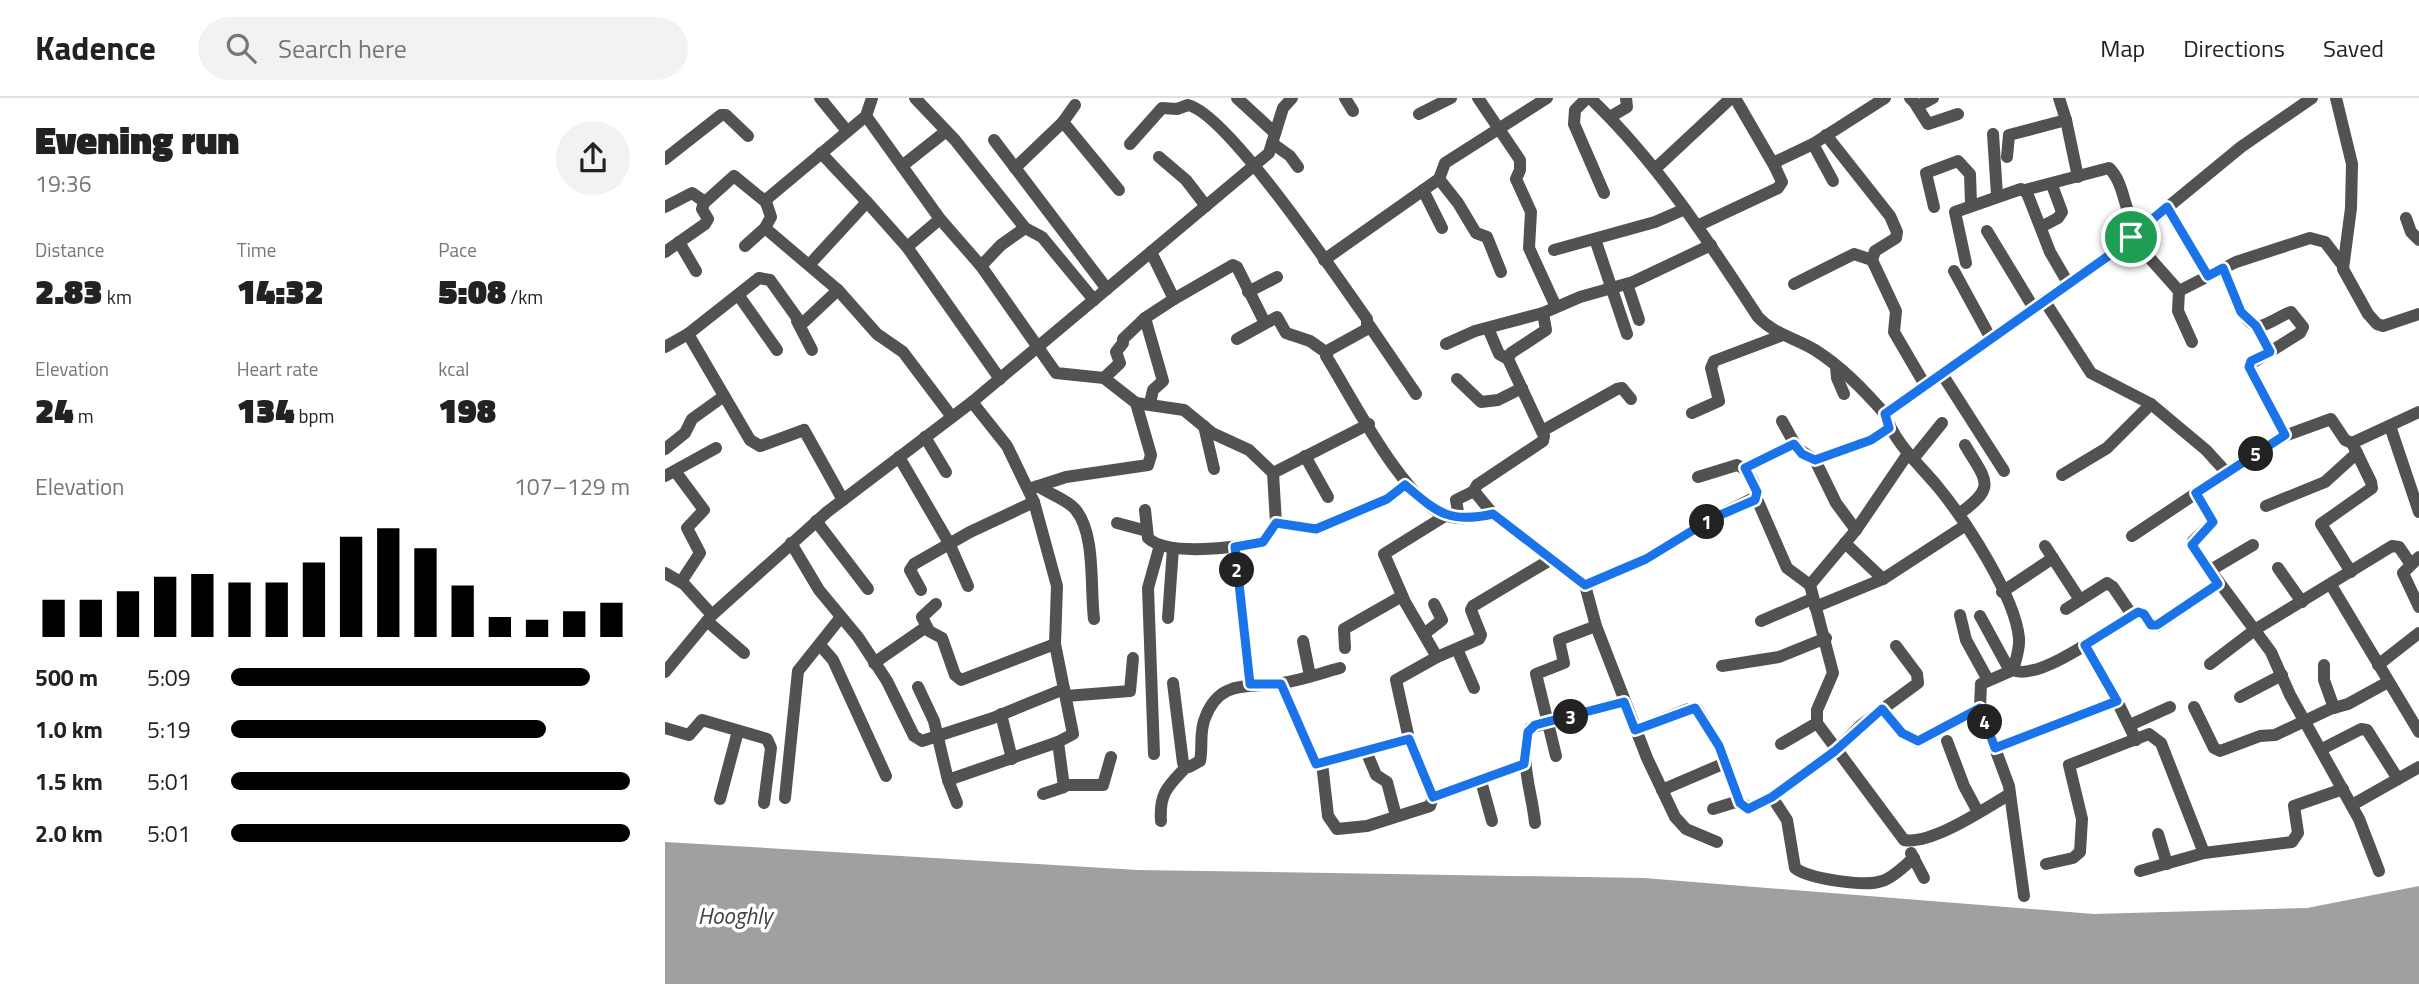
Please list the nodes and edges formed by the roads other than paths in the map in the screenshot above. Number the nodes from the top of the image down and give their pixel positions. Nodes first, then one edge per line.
1 (820, 98) edge
2 (872, 98) edge
3 (915, 98) edge
4 (1237, 98) edge
5 (1292, 98) edge
6 (1345, 98) edge
7 (1451, 98) edge
8 (1478, 98) edge
9 (1547, 98) edge
10 (1589, 98) edge
11 (1626, 98) edge
12 (1733, 98) edge
13 (1885, 98) edge
14 (1933, 98) edge
15 (2059, 98) edge
16 (2312, 98) edge
17 (2336, 98) edge
18 (1913, 102) edge
19 (1165, 104) edge
20 (1075, 105) dead end
21 (1353, 111) dead end
22 (1419, 114) dead end
23 (1958, 114) dead end
24 (866, 116) junction
25 (1610, 117) junction
26 (2066, 120) junction
27 (1063, 122) junction
28 (1497, 129) junction
29 (847, 131) junction
30 (945, 132) junction
31 (1993, 134) dead end
32 (1826, 135) junction
33 (748, 136) dead end
34 (1274, 138) junction
35 (994, 140) dead end
36 (1130, 144) dead end
37 (1813, 144) junction
38 (821, 153) junction
39 (1159, 157) dead end
40 (2007, 157) dead end
41 (665, 159) edge
42 (1255, 165) junction
43 (902, 166) junction
44 (1297, 167) dead end
45 (1775, 167) junction
46 (1014, 168) junction
47 (1655, 168) junction
48 (2078, 177) junction
49 (1439, 179) junction
50 (1833, 181) dead end
51 (2052, 185) junction
52 (1119, 190) dead end
53 (1423, 190) junction
54 (2025, 190) junction
55 (1604, 193) dead end
56 (1997, 195) junction
57 (705, 202) junction
58 (766, 202) junction
59 (867, 202) junction
60 (1971, 204) junction
61 (1206, 206) junction
62 (1934, 206) dead end
63 (665, 207) edge
64 (2167, 207) junction
65 (1685, 209) junction
66 (2406, 218) dead end
67 (940, 219) junction
68 (1697, 226) junction
69 (2041, 227) junction
70 (765, 228) junction
71 (1025, 228) junction
72 (1442, 228) dead end
73 (1987, 231) dead end
74 (2134, 235) junction
75 (1595, 239) junction
76 (2419, 240) edge
77 (679, 242) junction
78 (1711, 245) junction
79 (745, 246) dead end
80 (907, 247) junction
81 (1554, 250) dead end
82 (665, 252) edge
83 (1151, 252) junction
84 (1324, 260) junction
85 (1872, 260) junction
86 (1966, 263) dead end
87 (2341, 263) junction
88 (810, 264) junction
89 (981, 266) junction
90 (2223, 268) junction
91 (695, 271) dead end
92 (1954, 271) dead end
93 (1501, 272) dead end
94 (2208, 276) junction
95 (1277, 277) dead end
96 (2067, 283) junction
97 (1627, 284) junction
98 (1794, 284) dead end
99 (1611, 288) junction
100 (1107, 289) junction
101 (838, 290) junction
102 (2179, 291) junction
103 (1248, 292) junction
104 (739, 296) junction
105 (1174, 299) junction
106 (1094, 300) junction
107 (2039, 303) junction
108 (1556, 307) junction
109 (1543, 313) junction
110 (2419, 314) edge
111 (1145, 318) junction
112 (1639, 320) dead end
113 (797, 321) junction
114 (1265, 323) junction
115 (1369, 325) junction
116 (2256, 326) junction
117 (1488, 328) junction
118 (688, 334) junction
119 (1627, 334) dead end
120 (1783, 335) junction
121 (1990, 337) junction
122 (1237, 339) dead end
123 (2192, 342) dead end
124 (1446, 344) dead end
125 (665, 347) edge
126 (1038, 347) junction
127 (777, 350) dead end
128 (812, 350) dead end
129 (2270, 352) junction
130 (1327, 353) junction
131 (1508, 359) junction
132 (1836, 367) junction
133 (1942, 374) junction
134 (1104, 378) junction
135 (1000, 379) junction
136 (1457, 379) dead end
137 (1925, 385) junction
138 (1522, 388) junction
139 (1416, 394) dead end
140 (1844, 394) dead end
141 (724, 396) junction
142 (1631, 399) dead end
143 (972, 402) junction
144 (1136, 403) junction
145 (1150, 403) junction
146 (2151, 404) junction
147 (2419, 412) edge
148 (1692, 413) dead end
149 (1885, 414) junction
150 (952, 417) junction
151 (1782, 421) dead end
152 (1943, 423) dead end
153 (1369, 424) junction
154 (1204, 426) junction
155 (2390, 426) junction
156 (1889, 428) junction
157 (1542, 431) junction
158 (2285, 435) junction
159 (925, 438) junction
160 (1794, 444) junction
161 (1965, 444) dead end
162 (716, 448) dead end
163 (2354, 448) junction
164 (665, 449) edge
165 (1305, 456) junction
166 (899, 457) junction
167 (1910, 457) junction
168 (1815, 460) junction
169 (1745, 468) junction
170 (1215, 469) dead end
171 (2004, 471) dead end
172 (946, 472) dead end
173 (670, 473) edge
174 (1273, 473) junction
175 (2227, 473) junction
176 (2062, 475) dead end
177 (1697, 477) dead end
178 (1405, 485) junction
179 (1034, 487) junction
180 (1474, 491) junction
181 (2196, 493) junction
182 (1328, 496) dead end
183 (1756, 497) junction
184 (843, 500) junction
185 (1034, 502) junction
186 (2266, 506) dead end
187 (1146, 510) dead end
188 (2419, 512) edge
189 (1959, 513) junction
190 (1493, 514) junction
191 (1445, 516) junction
192 (1459, 518) junction
193 (816, 522) junction
194 (1117, 523) dead end
195 (1276, 523) junction
196 (1966, 525) junction
197 (1856, 530) junction
198 (1147, 531) junction
199 (2132, 536) dead end
200 (949, 543) junction
201 (1845, 543) junction
202 (791, 544) junction
203 (2253, 545) dead end
204 (1166, 546) junction
205 (2045, 546) dead end
206 (1235, 547) junction
207 (2053, 558) junction
208 (1550, 560) junction
209 (2415, 560) edge
210 (2278, 568) dead end
211 (2209, 571) junction
212 (2351, 572) junction
213 (665, 573) edge
214 (1884, 579) junction
215 (681, 582) junction
216 (2218, 584) junction
217 (1585, 585) junction
218 (1810, 585) junction
219 (2331, 585) junction
220 (968, 586) dead end
221 (869, 589) dead end
222 (921, 590) dead end
223 (2003, 592) junction
224 (1402, 596) junction
225 (2080, 600) junction
226 (2302, 602) junction
227 (1813, 603) junction
228 (936, 604) dead end
229 (1434, 604) dead end
230 (2419, 607) edge
231 (2066, 610) dead end
232 (1960, 615) dead end
233 (2131, 615) junction
234 (1980, 616) dead end
235 (841, 617) junction
236 (710, 618) junction
237 (1168, 618) dead end
238 (1094, 619) dead end
239 (1761, 621) dead end
240 (1595, 626) junction
241 (926, 627) junction
242 (2256, 629) junction
243 (2419, 633) edge
244 (1424, 634) junction
245 (1826, 638) junction
246 (1303, 641) dead end
247 (1055, 644) junction
248 (820, 645) junction
249 (2085, 645) junction
250 (1896, 646) dead end
251 (1345, 648) dead end
252 (1457, 649) junction
253 (744, 653) dead end
254 (1437, 657) junction
255 (1133, 658) dead end
256 (874, 663) junction
257 (2210, 664) dead end
258 (2324, 665) dead end
259 (2378, 665) junction
260 (1722, 666) dead end
261 (1340, 668) dead end
262 (2012, 670) junction
263 (665, 672) edge
264 (2282, 675) junction
265 (1310, 676) junction
266 (1988, 680) junction
267 (2388, 682) junction
268 (1173, 683) dead end
269 (1250, 684) junction
270 (1281, 684) junction
271 (918, 687) dead end
272 (1474, 688) dead end
273 (1065, 692) junction
274 (2240, 697) dead end
275 (2117, 701) junction
276 (1624, 702) junction
277 (2170, 707) dead end
278 (2194, 707) dead end
279 (1980, 708) junction
280 (2334, 708) junction
281 (1882, 709) junction
282 (1001, 714) junction
283 (1550, 721) junction
284 (2305, 721) junction
285 (1817, 723) junction
286 (2130, 724) junction
287 (665, 728) edge
288 (1635, 730) junction
289 (738, 731) junction
290 (2419, 732) edge
291 (938, 738) junction
292 (1409, 739) junction
293 (2136, 740) junction
294 (1947, 741) dead end
295 (1058, 743) junction
296 (1780, 744) dead end
297 (1995, 748) junction
298 (2322, 749) junction
299 (1366, 751) junction
300 (1835, 751) junction
301 (1154, 754) dead end
302 (1556, 756) dead end
303 (1111, 757) dead end
304 (1012, 759) junction
305 (1322, 762) junction
306 (1725, 763) junction
307 (1524, 764) junction
308 (2419, 766) edge
309 (1187, 767) junction
310 (886, 776) dead end
311 (2398, 779) junction
312 (949, 780) junction
313 (1481, 781) junction
314 (1064, 785) junction
315 (2343, 789) junction
316 (1663, 790) junction
317 (1043, 794) dead end
318 (2010, 794) junction
319 (1433, 797) junction
320 (1772, 797) junction
321 (785, 798) dead end
322 (720, 799) dead end
323 (1739, 800) junction
324 (764, 803) dead end
325 (957, 803) dead end
326 (2352, 804) junction
327 (1713, 809) dead end
328 (1978, 812) junction
329 (1396, 816) junction
330 (1161, 821) dead end
331 (1492, 821) dead end
332 (1535, 823) dead end
333 (2158, 834) dead end
334 (1905, 840) junction
335 (1717, 842) dead end
336 (2204, 853) junction
337 (1914, 858) junction
338 (2046, 864) dead end
339 (2167, 864) junction
340 (2140, 871) dead end
341 (2379, 871) dead end
342 (1924, 878) dead end
343 (2024, 896) dead end

1 - 29 street
2 - 24 street
3 - 30 street
4 - 34 street
5 - 34 street
6 - 21 street
7 - 22 street
8 - 28 street
9 - 28 street
10 - 25 street
10 - 55 street
11 - 25 street
12 - 45 street
12 - 47 street
13 - 32 street
14 - 18 street
15 - 26 street
16 - 64 street
17 - 87 street
18 - 23 street
19 - 36 street
19 - 42 street
20 - 27 street
24 - 29 street
24 - 43 street
25 - 47 street
26 - 40 street
26 - 48 street
27 - 46 street
27 - 52 street
28 - 49 street
28 - 108 street
29 - 38 street
30 - 43 street
30 - 71 street
31 - 56 street
32 - 37 street
32 - 85 street
33 - 41 street
34 - 42 street
34 - 44 street
35 - 46 street
37 - 45 street
37 - 50 street
38 - 58 street
38 - 59 street
39 - 61 street
42 - 61 street
42 - 84 street
43 - 67 street
45 - 68 street
46 - 100 street
47 - 65 street
48 - 51 street
48 - 74 street
49 - 53 street
49 - 93 street
51 - 54 street
51 - 69 street
53 - 72 street
53 - 84 street
54 - 56 street
54 - 69 street
56 - 60 street
57 - 58 street
57 - 63 street
57 - 77 street
58 - 70 street
59 - 80 street
59 - 88 street
60 - 62 street
60 - 86 street
61 - 83 street
64 - 74 street
64 - 94 street
65 - 68 street
65 - 75 street
66 - 76 street
67 - 80 street
67 - 89 street
68 - 78 street
69 - 96 street
70 - 79 street
70 - 88 street
71 - 89 street
71 - 106 street
73 - 107 street
74 - 96 street
74 - 102 street
75 - 81 street
75 - 99 street
77 - 82 street
77 - 91 street
78 - 97 street
78 - 120 street
80 - 135 street
83 - 100 street
83 - 105 street
84 - 115 street
85 - 98 street
85 - 137 street
87 - 90 street
87 - 110 street
88 - 101 street
89 - 126 street
90 - 94 street
90 - 116 street
92 - 121 street
94 - 102 street
95 - 103 street
96 - 107 street
97 - 99 street
97 - 112 street
99 - 108 street
99 - 119 street
100 - 106 street
101 - 113 street
101 - 150 street
102 - 123 street
103 - 105 street
103 - 114 street
104 - 113 street
104 - 118 street
104 - 127 street
105 - 111 street
106 - 126 street
107 - 121 street
107 - 146 street
108 - 109 street
109 - 117 street
109 - 131 street
111 - 134 street
111 - 145 street
113 - 128 street
114 - 122 street
114 - 130 street
115 - 130 street
115 - 139 street
116 - 129 street
116 - 129 street
117 - 124 street
117 - 131 street
118 - 125 street
118 - 141 street
120 - 132 street
120 - 148 street
121 - 133 street
126 - 134 street
126 - 135 street
129 - 158 street
130 - 153 street
131 - 138 street
132 - 140 street
132 - 149 street
133 - 137 street
133 - 171 street
134 - 144 street
135 - 143 street
136 - 138 street
137 - 149 street
138 - 157 street
141 - 164 street
141 - 184 street
142 - 157 street
143 - 150 street
143 - 179 street
144 - 145 street
144 - 179 street
145 - 154 street
146 - 175 street
146 - 176 street
147 - 155 street
149 - 156 street
150 - 159 street
151 - 160 street
152 - 167 street
153 - 165 street
153 - 178 street
154 - 170 street
154 - 174 street
155 - 163 street
155 - 188 street
156 - 167 street
156 - 168 street
157 - 180 street
158 - 163 street
158 - 175 street
159 - 166 street
159 - 172 street
160 - 168 street
160 - 169 street
161 - 189 street
162 - 173 street
163 - 186 street
163 - 212 street
165 - 174 street
165 - 182 street
166 - 184 street
166 - 200 street
167 - 189 street
167 - 197 street
168 - 197 street
169 - 177 street
169 - 183 street
173 - 215 street
174 - 195 street
175 - 181 street
178 - 191 street
178 - 195 street
179 - 185 street
179 - 238 street
180 - 190 street
180 - 192 street
181 - 199 street
181 - 211 street
183 - 217 street
183 - 218 street
184 - 193 street
185 - 200 street
185 - 247 street
187 - 198 street
189 - 196 street
190 - 192 street
190 - 208 street
191 - 192 street
191 - 224 street
193 - 202 street
193 - 221 street
194 - 198 street
195 - 206 street
196 - 214 street
196 - 223 street
197 - 201 street
198 - 204 street
200 - 220 street
200 - 222 street
201 - 214 street
201 - 218 street
202 - 235 street
202 - 236 street
203 - 211 street
204 - 206 street
204 - 237 street
204 - 301 street
205 - 207 street
206 - 269 street
207 - 223 street
207 - 225 street
208 - 217 street
208 - 252 street
209 - 212 street
209 - 230 street
210 - 226 street
211 - 216 street
212 - 219 street
213 - 215 street
214 - 227 street
215 - 236 street
216 - 233 street
216 - 242 street
217 - 240 street
218 - 227 street
219 - 226 street
219 - 259 street
223 - 262 street
224 - 244 street
224 - 251 street
225 - 231 street
225 - 233 street
226 - 242 street
227 - 239 street
227 - 245 street
228 - 241 street
229 - 244 street
232 - 266 street
233 - 249 street
234 - 262 street
235 - 248 street
235 - 256 street
236 - 253 street
236 - 263 street
240 - 276 street
240 - 283 street
241 - 247 street
241 - 256 street
242 - 257 street
242 - 264 street
243 - 259 street
244 - 254 street
245 - 260 street
245 - 285 street
246 - 265 street
247 - 273 street
248 - 310 street
248 - 321 street
249 - 262 street
249 - 275 street
250 - 281 street
252 - 254 street
252 - 272 street
254 - 292 street
255 - 273 street
256 - 291 street
258 - 280 street
259 - 267 street
261 - 265 street
262 - 266 street
264 - 274 street
264 - 284 street
265 - 270 street
266 - 279 street
267 - 280 street
267 - 290 street
268 - 309 street
269 - 270 street
269 - 309 street
270 - 305 street
271 - 291 street
273 - 282 street
273 - 295 street
275 - 286 street
275 - 297 street
276 - 283 street
276 - 288 street
277 - 286 street
278 - 284 street
279 - 281 street
279 - 297 street
280 - 284 street
281 - 300 street
282 - 291 street
282 - 304 street
283 - 302 street
283 - 307 street
284 - 298 street
285 - 296 street
285 - 300 street
286 - 293 street
287 - 289 street
288 - 306 street
288 - 316 street
289 - 322 street
289 - 324 street
291 - 312 street
292 - 299 street
292 - 319 street
293 - 336 street
293 - 338 street
294 - 328 street
295 - 304 street
295 - 314 street
297 - 318 street
298 - 311 street
298 - 315 street
299 - 305 street
299 - 329 street
300 - 320 street
300 - 334 street
303 - 314 street
304 - 312 street
305 - 329 street
306 - 316 street
306 - 323 street
307 - 313 street
307 - 332 street
308 - 311 street
309 - 330 street
311 - 326 street
312 - 325 street
313 - 319 street
313 - 331 street
314 - 317 street
315 - 326 street
315 - 336 street
316 - 335 street
318 - 328 street
318 - 343 street
319 - 329 street
320 - 323 street
320 - 337 street
323 - 327 street
326 - 341 street
328 - 334 street
333 - 339 street
334 - 337 street
336 - 339 street
337 - 342 street
339 - 340 street

